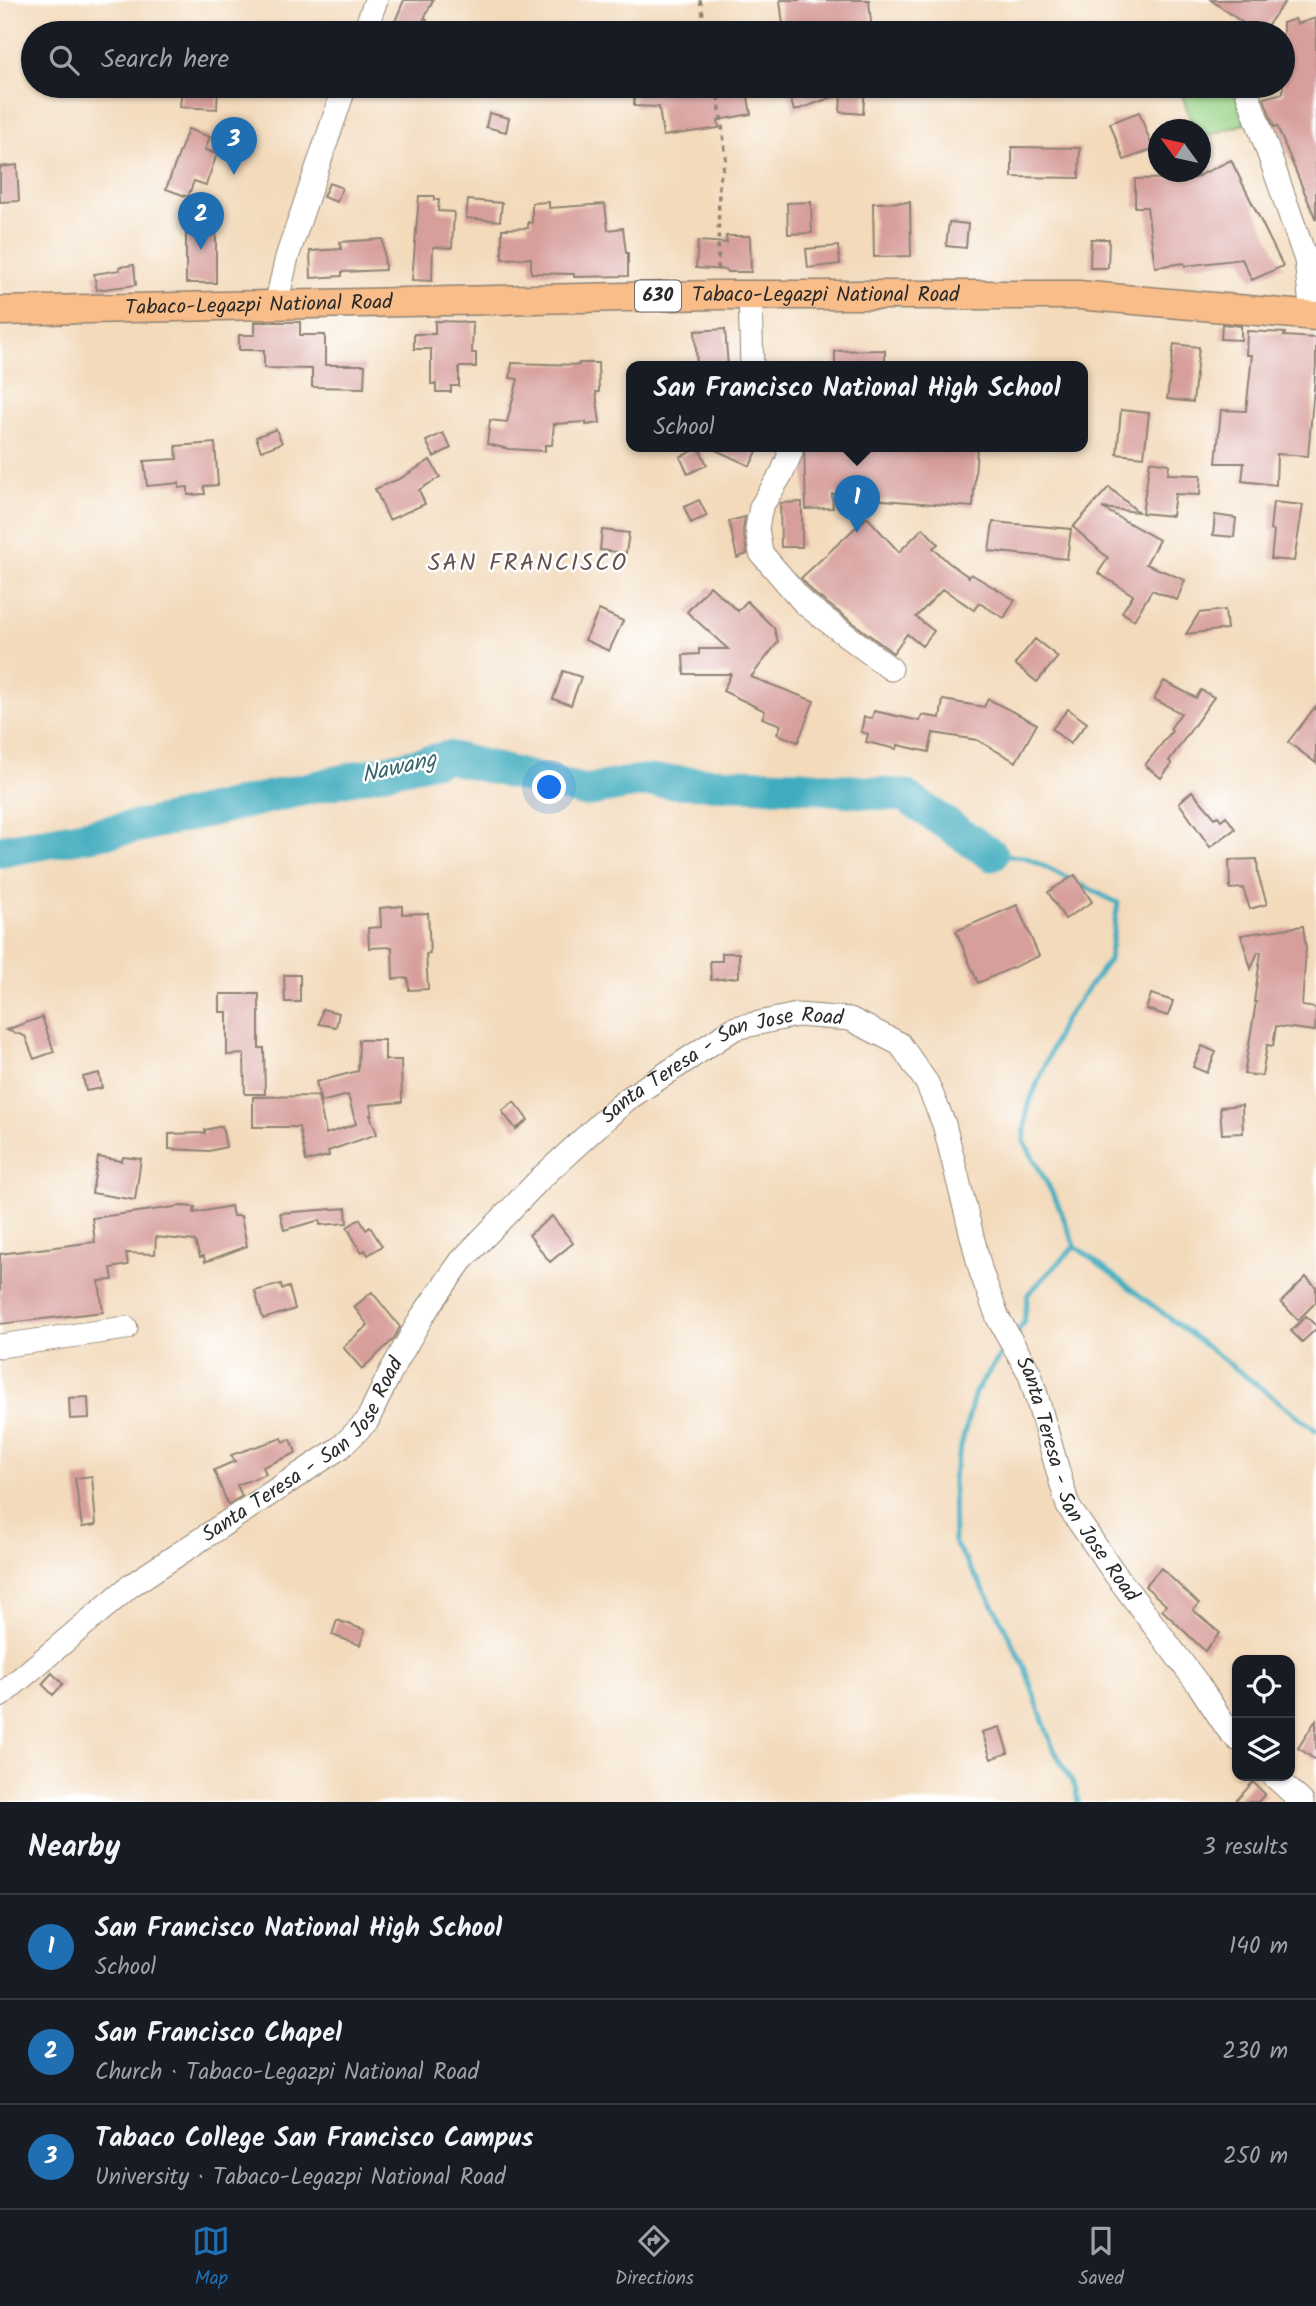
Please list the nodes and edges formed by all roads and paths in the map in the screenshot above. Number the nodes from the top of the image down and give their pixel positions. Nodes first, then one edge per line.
1 (376, 0) edge
2 (700, 0) edge
3 (368, 21) edge
4 (704, 21) edge
5 (341, 98) edge
6 (718, 98) edge
7 (1249, 98) edge
8 (718, 295) junction
9 (750, 295) junction
10 (276, 305) junction
11 (0, 312) edge
12 (1314, 316) edge
13 (752, 361) edge
14 (791, 452) edge
15 (891, 669) dead end
16 (125, 1328) dead end
17 (0, 1346) edge
18 (0, 1696) edge
19 (1232, 1734) edge
20 (1279, 1781) edge
21 (1302, 1802) edge

1 - 3 street
2 - 4 path
5 - 10 street
6 - 8 path
7 - 12 street
8 - 9 main road, Tabaco-Legazpi National Road / 630
8 - 10 main road, Tabaco-Legazpi National Road / 630
9 - 12 main road, Tabaco-Legazpi National Road / 630
9 - 13 street
10 - 11 main road, Tabaco-Legazpi National Road / 630
14 - 15 street
16 - 17 street
18 - 19 street, Santa Teresa - San Jose Road
20 - 21 street

